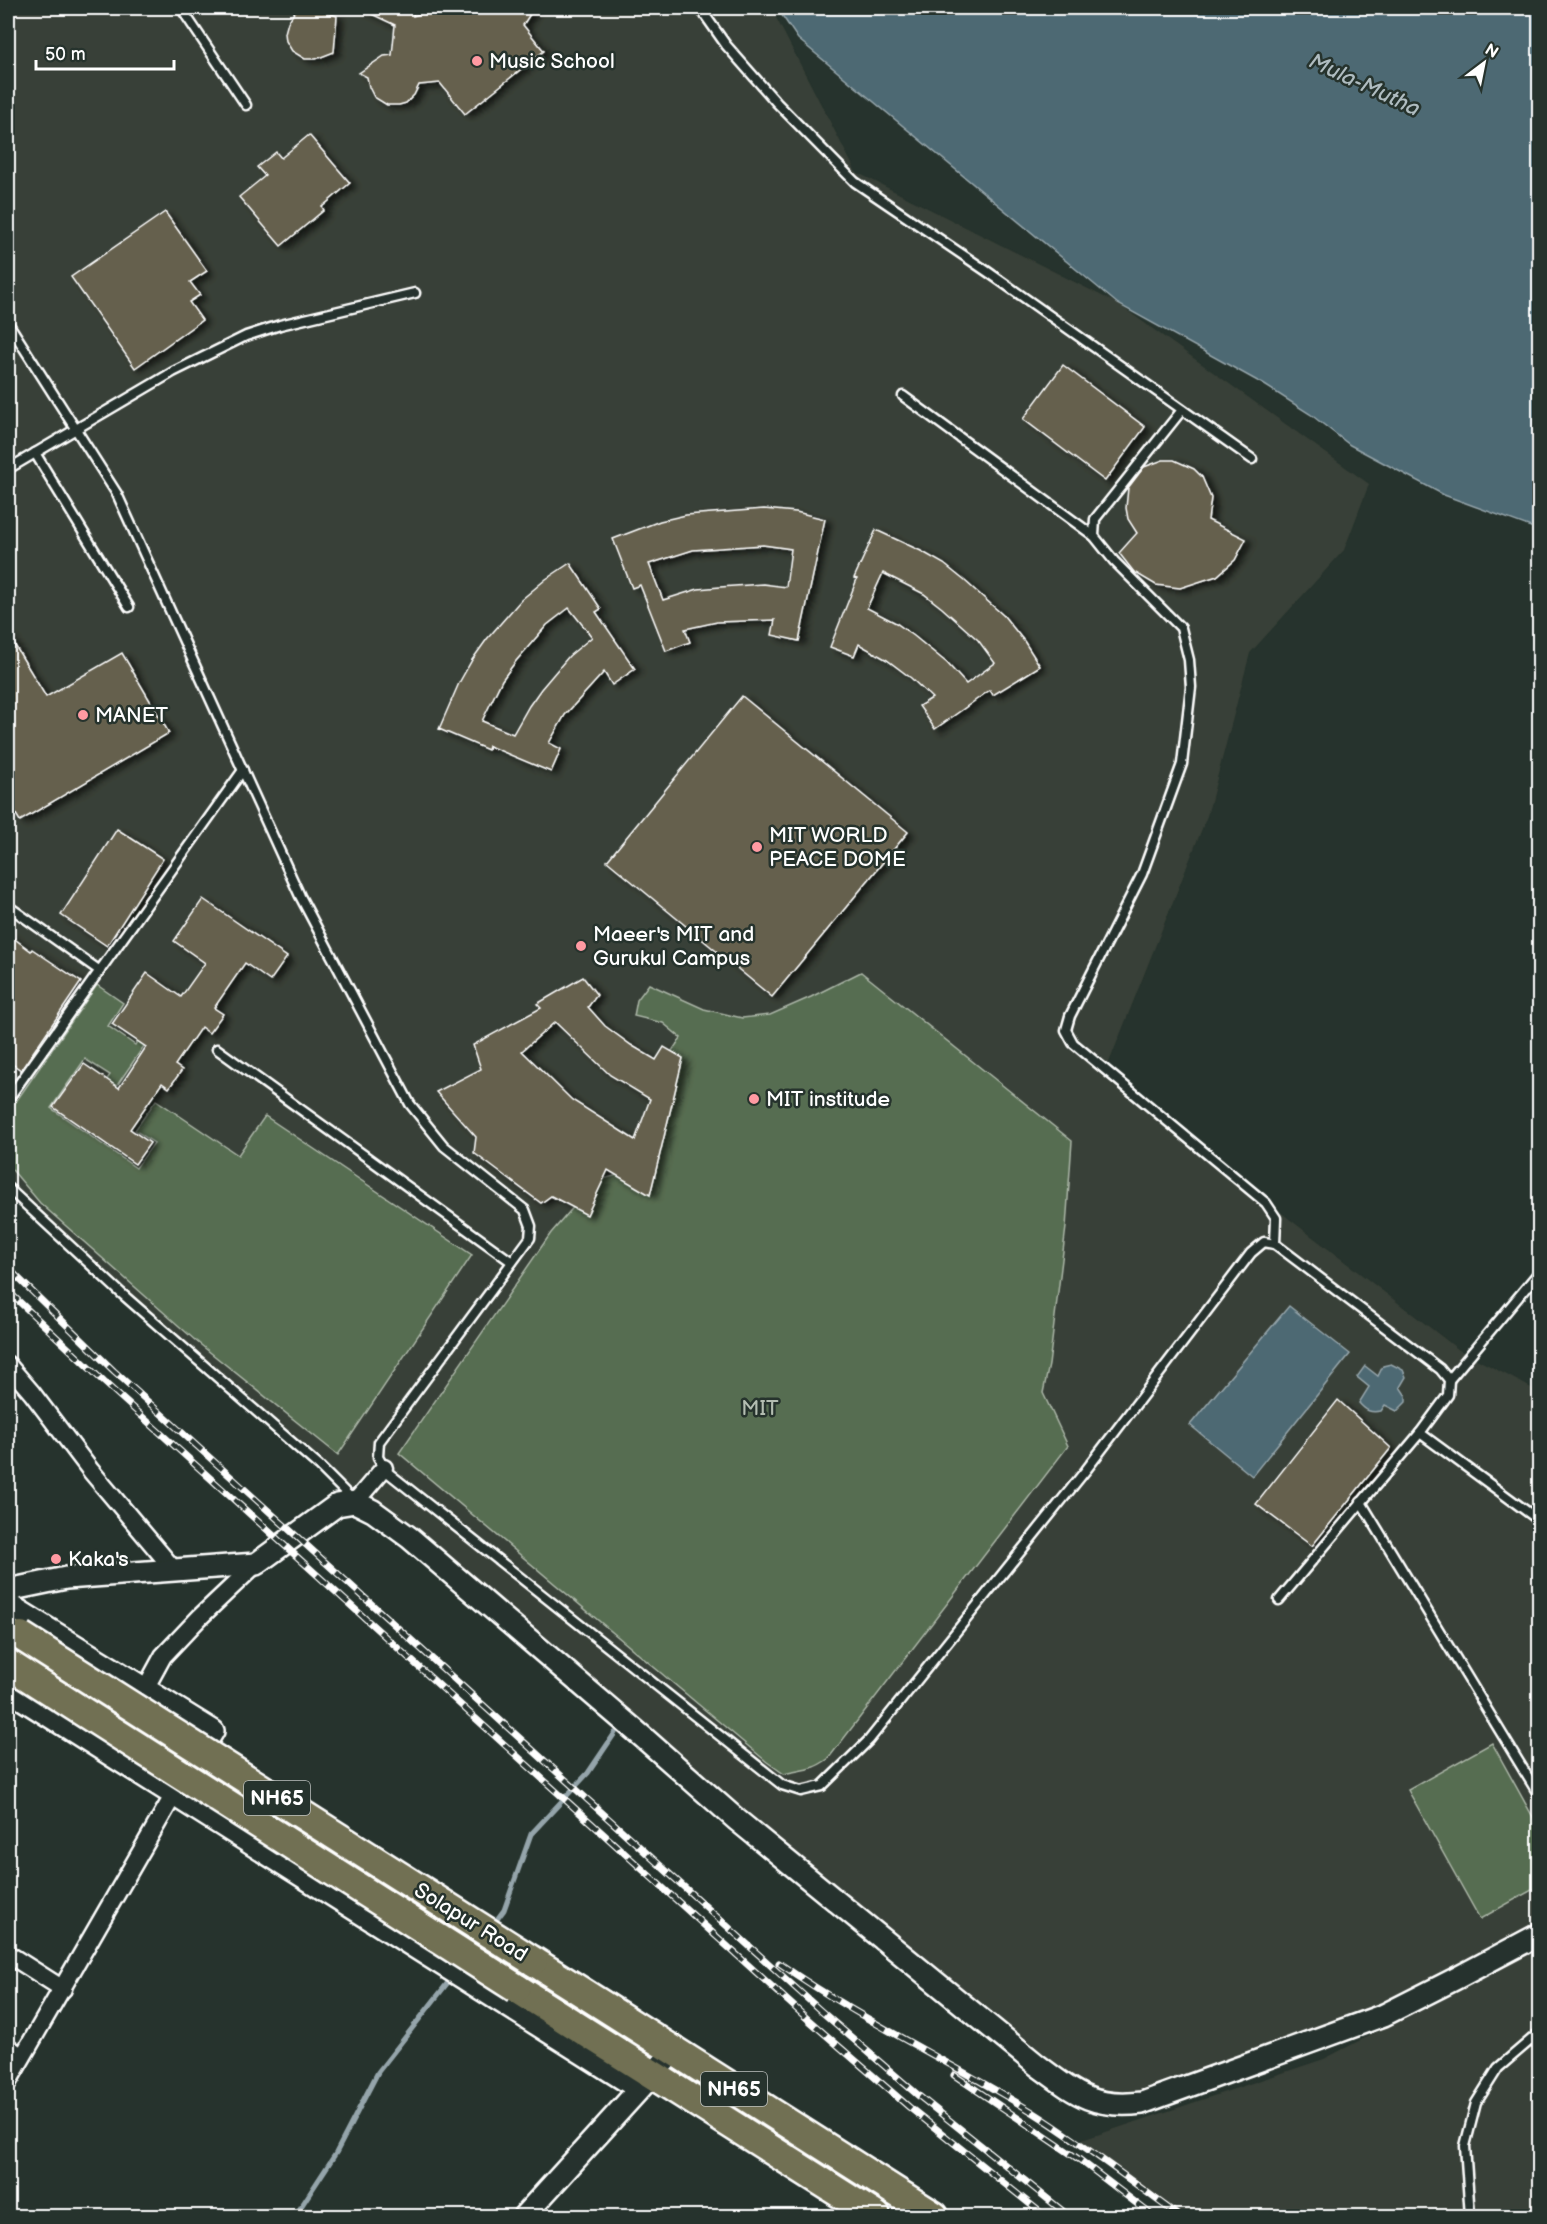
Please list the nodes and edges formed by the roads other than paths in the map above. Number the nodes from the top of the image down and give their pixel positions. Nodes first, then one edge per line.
1 (181, 8) edge
2 (700, 8) edge
3 (246, 105) dead end
4 (415, 293) dead end
5 (8, 323) edge
6 (903, 396) dead end
7 (1182, 410) junction
8 (76, 428) junction
9 (35, 453) junction
10 (1252, 459) dead end
11 (8, 469) edge
12 (1094, 536) junction
13 (129, 607) dead end
14 (243, 770) junction
15 (8, 906) edge
16 (100, 971) junction
17 (217, 1049) dead end
18 (8, 1099) edge
19 (8, 1188) edge
20 (1275, 1244) junction
21 (512, 1262) junction
22 (1539, 1271) edge
23 (8, 1365) edge
24 (1449, 1380) junction
25 (1420, 1433) junction
26 (384, 1468) junction
27 (354, 1502) junction
28 (1361, 1503) junction
29 (1539, 1521) edge
30 (256, 1564) junction
31 (175, 1571) junction
32 (8, 1590) edge
33 (1280, 1600) dead end
34 (8, 1604) edge
35 (14, 1631) edge
36 (8, 1664) edge
37 (146, 1689) junction
38 (8, 1690) edge
39 (173, 1796) junction
40 (1539, 1797) edge
41 (1539, 1934) edge
42 (8, 1954) edge
43 (63, 1989) junction
44 (1539, 2032) edge
45 (8, 2047) edge
46 (674, 2051) junction
47 (22, 2056) junction
48 (645, 2081) junction
49 (8, 2082) edge
50 (524, 2217) edge
51 (876, 2217) edge
52 (934, 2217) edge
53 (1470, 2217) edge

1 - 3 lane
2 - 7 lane
4 - 8 lane
5 - 8 lane
6 - 12 lane
7 - 10 lane
7 - 12 lane
8 - 9 lane
8 - 14 lane
9 - 11 lane
9 - 13 lane
12 - 20 lane
14 - 16 lane
14 - 21 lane
15 - 16 lane
16 - 18 lane
17 - 21 lane
19 - 27 lane
20 - 24 lane
20 - 26 lane
21 - 26 lane
22 - 24 lane
23 - 31 street
24 - 25 lane
25 - 28 lane
25 - 29 lane
26 - 27 street
27 - 30 street
27 - 41 street
28 - 33 lane
28 - 40 lane
30 - 31 street
30 - 37 street
31 - 32 street
34 - 37 street
35 - 46 highway, Solapur Road / NH65, bridge
36 - 48 highway, Solapur Road / NH65, bridge
37 - 39 street
38 - 39 street
39 - 43 street
39 - 48 street
42 - 43 street
43 - 47 street
44 - 53 lane
45 - 47 street
46 - 48 street
46 - 52 highway, Solapur Road / NH65
47 - 49 street
48 - 50 street
48 - 51 highway, Solapur Road / NH65

